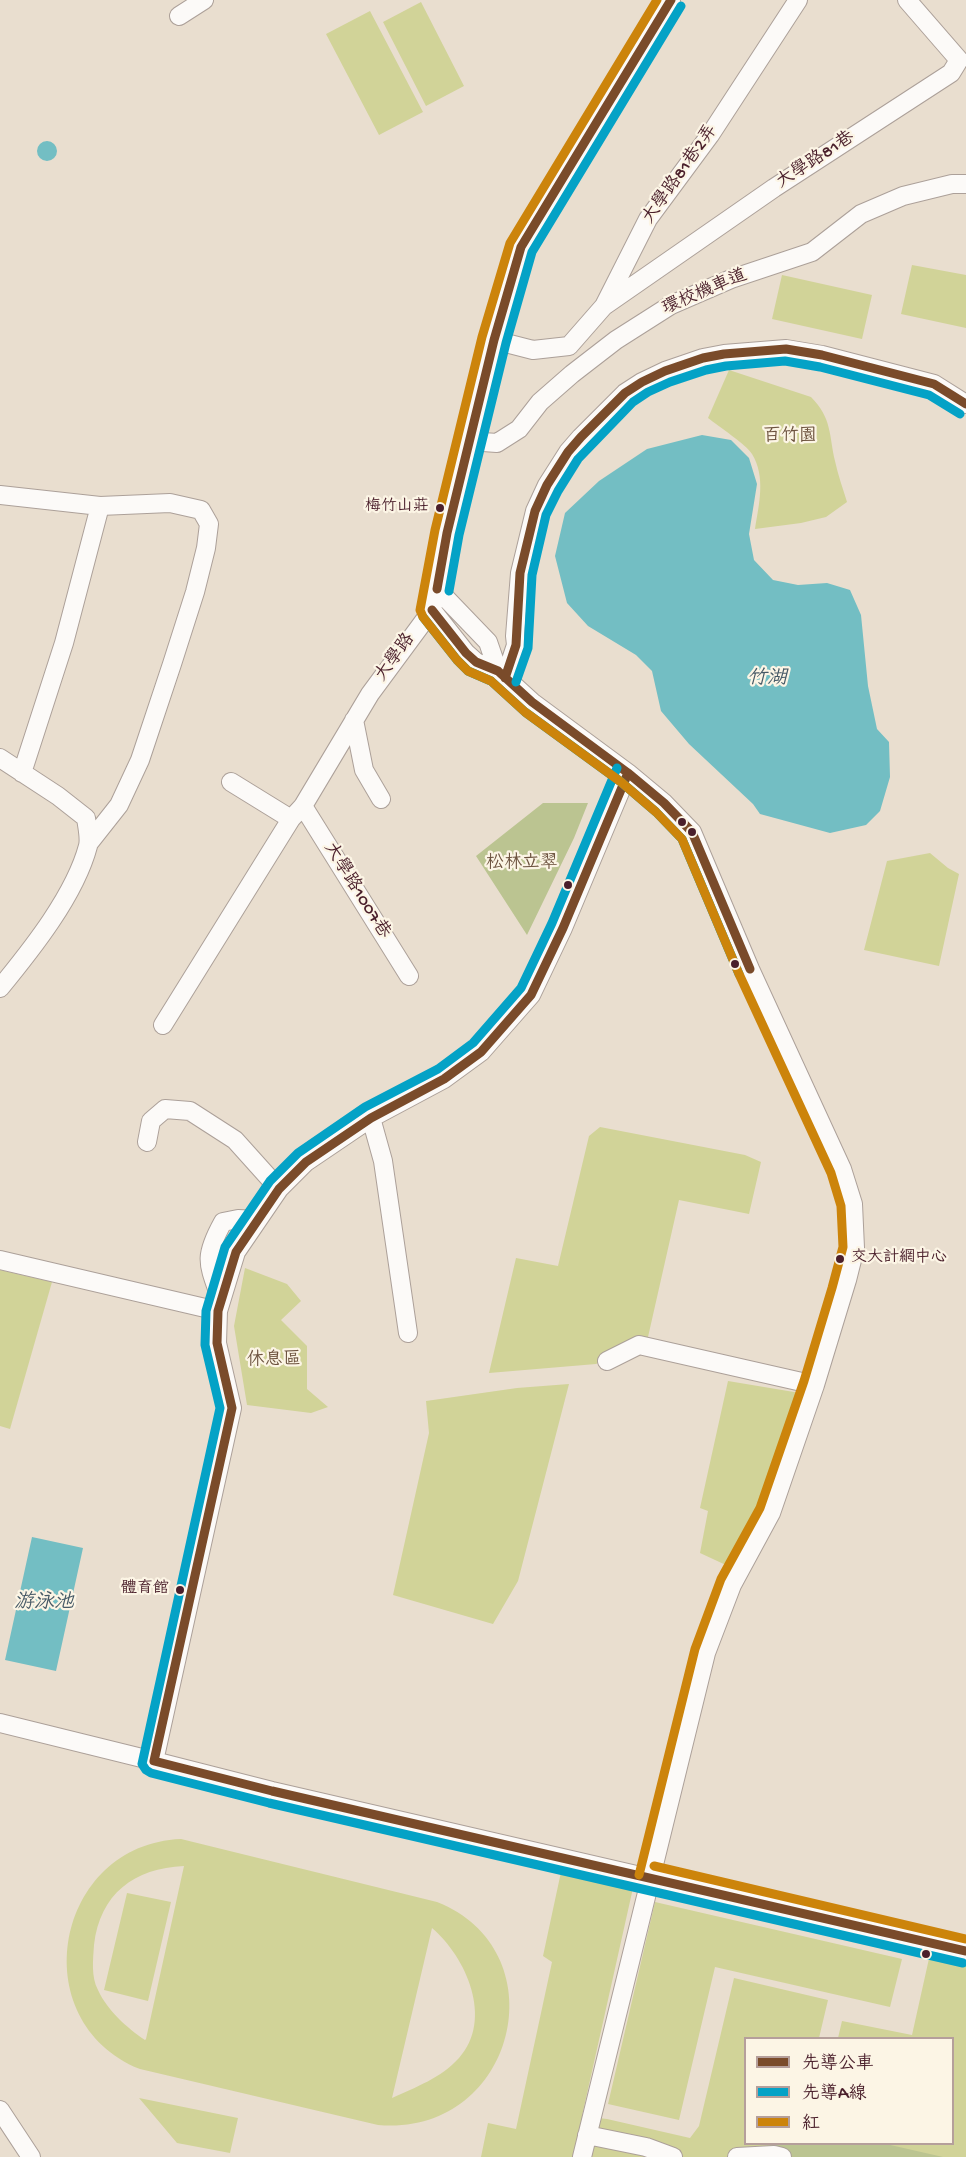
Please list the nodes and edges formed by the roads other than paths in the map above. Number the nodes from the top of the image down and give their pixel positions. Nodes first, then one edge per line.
1 (204, 0) edge
2 (798, 0) edge
3 (907, 0) edge
4 (666, 3) edge
5 (179, 16) dead end
6 (966, 184) edge
7 (604, 306) junction
8 (494, 340) junction
9 (966, 404) edge
10 (469, 441) junction
11 (0, 497) edge
12 (100, 506) junction
13 (437, 589) junction
14 (432, 610) junction
15 (502, 675) junction
16 (354, 720) junction
17 (0, 759) edge
18 (22, 772) junction
19 (628, 773) junction
20 (231, 782) dead end
21 (381, 799) dead end
22 (297, 812) junction
23 (89, 843) junction
24 (409, 976) dead end
25 (0, 988) edge
26 (164, 1025) dead end
27 (371, 1118) junction
28 (147, 1142) dead end
29 (279, 1189) junction
30 (257, 1220) junction
31 (0, 1260) edge
32 (219, 1305) junction
33 (408, 1333) dead end
34 (607, 1361) dead end
35 (814, 1385) junction
36 (0, 1723) edge
37 (154, 1761) junction
38 (651, 1878) junction
39 (966, 1951) edge
40 (0, 2110) edge
41 (587, 2135) junction
42 (31, 2157) edge
43 (582, 2157) edge
44 (673, 2157) edge
45 (737, 2157) edge
46 (782, 2157) edge

1 - 5 street
2 - 7 street, 大學路81巷2弄
3 - 7 street, 大學路81巷
4 - 8 street, 大學路
6 - 10 street, 環校機車道
7 - 8 street, 大學路81巷2弄
8 - 10 street, 大學路
9 - 15 street
10 - 13 street, 大學路
11 - 12 street
12 - 18 street
12 - 23 street
13 - 14 street, 大學路
13 - 15 street
14 - 15 street
14 - 16 street, 大學路
15 - 19 street
16 - 21 street
16 - 22 street, 大學路
17 - 18 street
18 - 23 street
19 - 27 street
19 - 35 street
20 - 22 street
22 - 24 street, 大學路1007巷
22 - 26 street, 大學路
23 - 25 street
27 - 29 street
27 - 33 street
28 - 29 street
29 - 30 street
30 - 32 street
30 - 32 street
31 - 32 street
32 - 37 street
34 - 35 street
35 - 38 street
36 - 37 street
37 - 38 street
38 - 39 street
38 - 41 street
40 - 42 street
41 - 43 street
41 - 44 street
45 - 46 street

